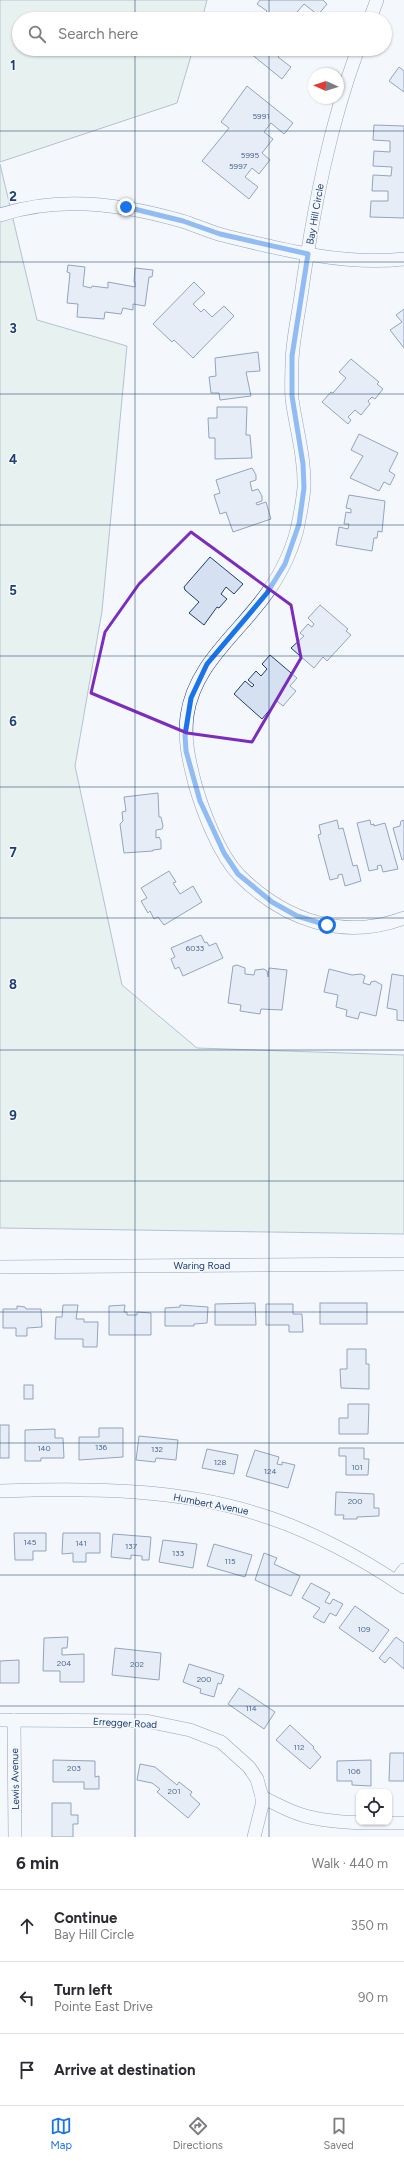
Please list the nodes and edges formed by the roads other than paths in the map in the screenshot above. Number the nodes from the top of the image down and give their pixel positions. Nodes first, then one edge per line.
1 (377, 0) edge
2 (373, 12) edge
3 (355, 56) edge
4 (0, 215) edge
5 (308, 254) junction
6 (404, 260) edge
7 (404, 918) edge
8 (404, 1264) edge
9 (0, 1267) edge
10 (0, 1491) edge
11 (404, 1570) edge
12 (400, 1584) edge
13 (0, 1720) edge
14 (14, 1720) junction
15 (262, 1797) junction
16 (404, 1823) edge
17 (15, 1837) edge
18 (254, 1837) edge

1 - 2 street
3 - 5 street, Bay Hill Circle
4 - 5 street
5 - 6 street
5 - 7 street, Bay Hill Circle
8 - 9 street, Waring Road
10 - 12 street, Humbert Avenue
11 - 12 street
13 - 14 street, Erregger Road
14 - 15 street, Erregger Road
14 - 17 street, Lewis Avenue
15 - 16 street
15 - 18 street

